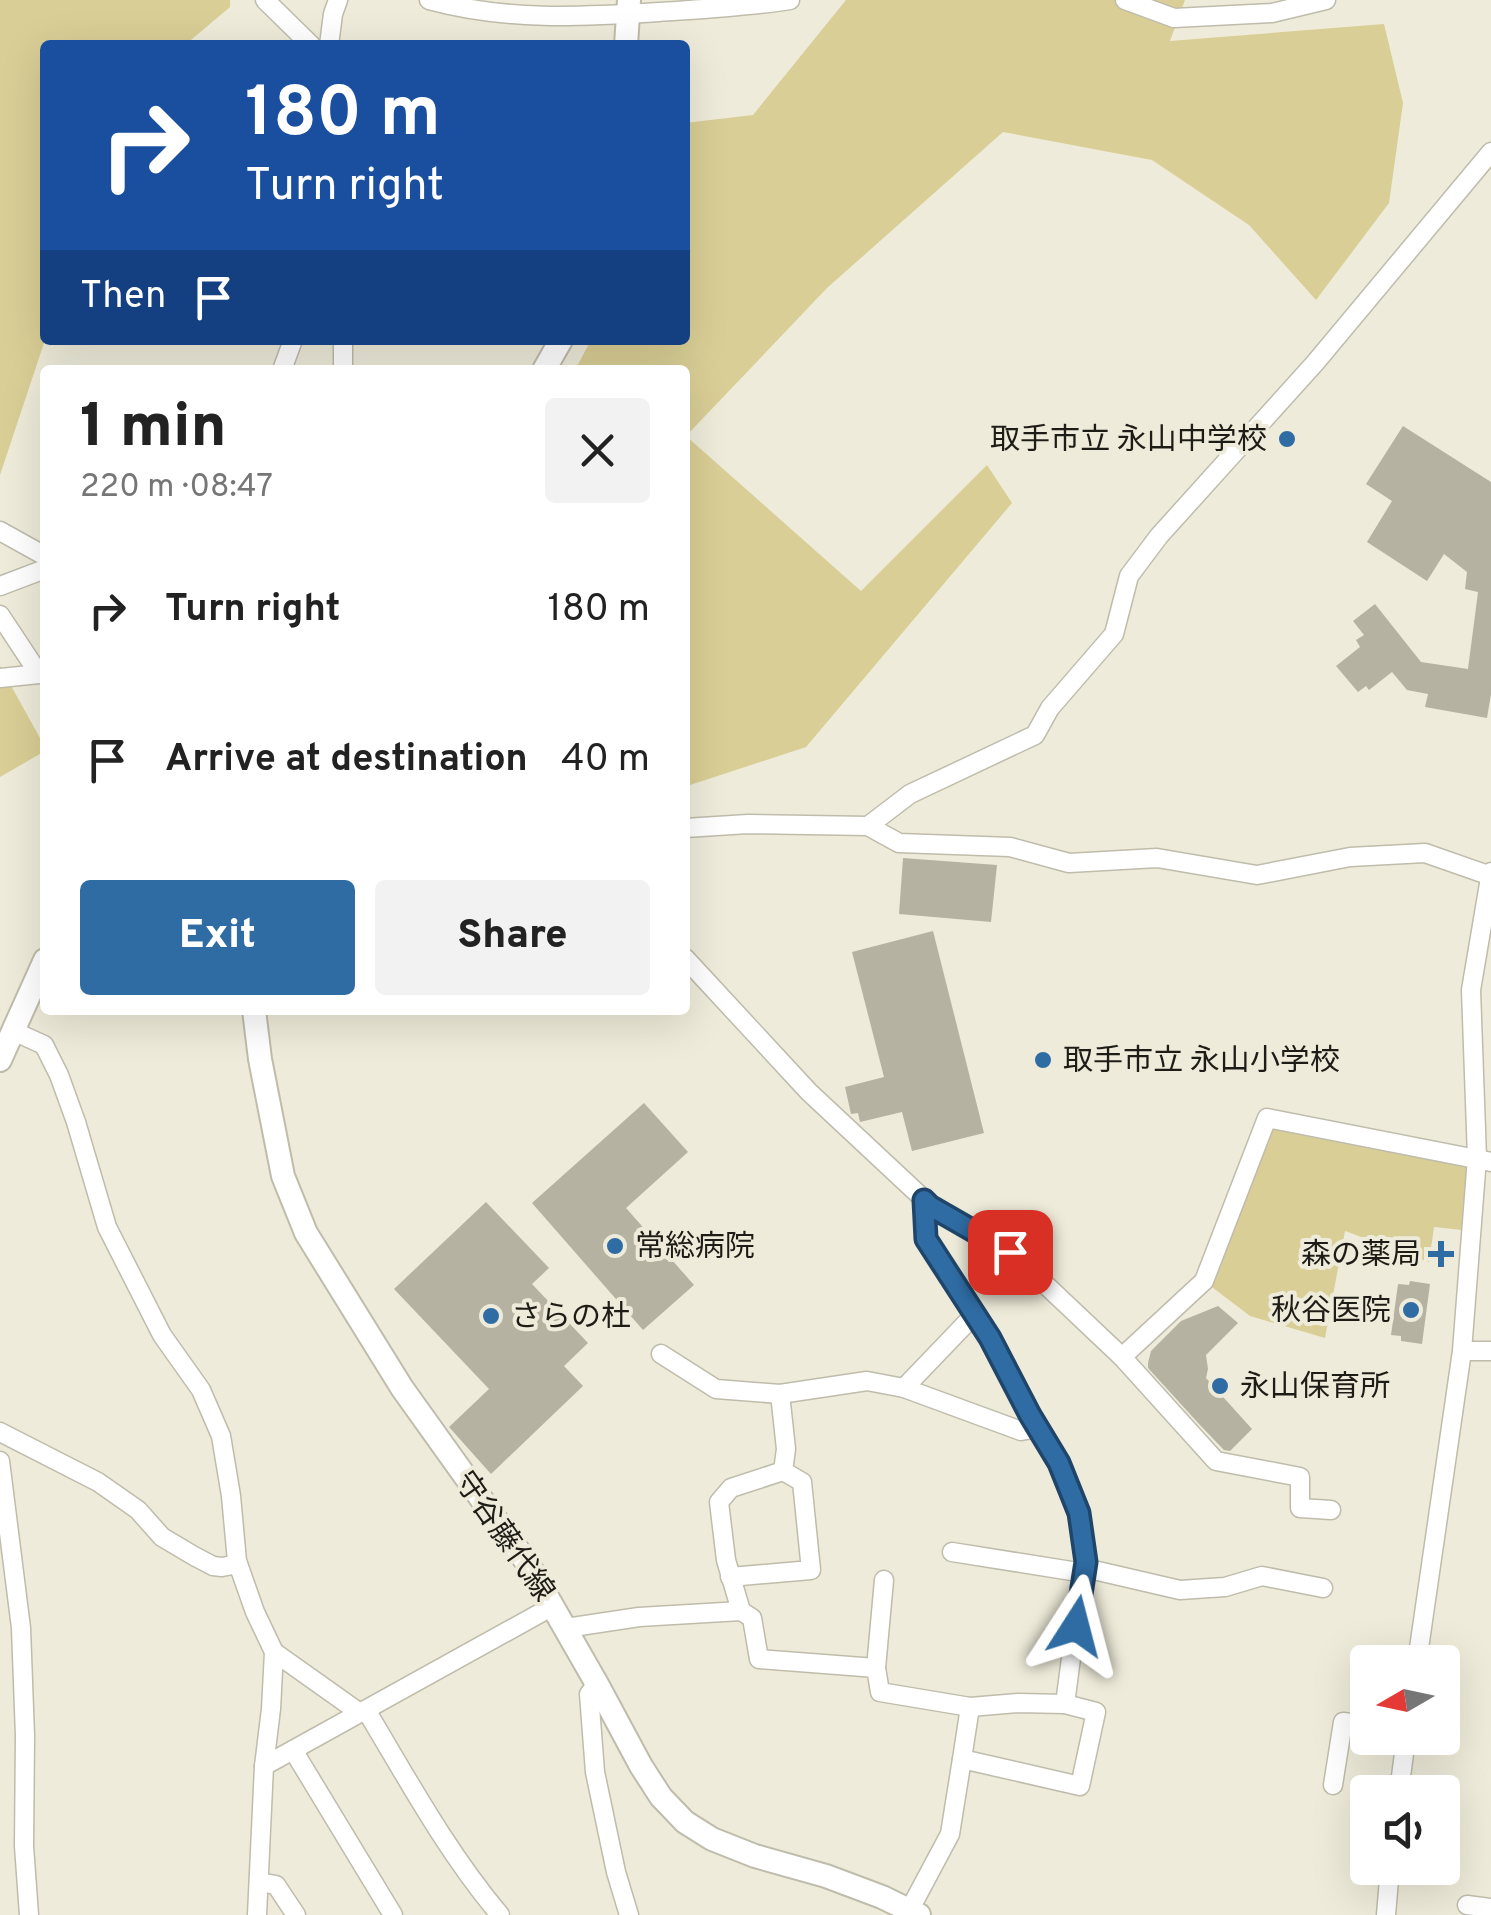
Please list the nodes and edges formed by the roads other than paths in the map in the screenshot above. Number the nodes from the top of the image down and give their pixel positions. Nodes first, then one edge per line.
1 (265, 0) edge
2 (338, 0) edge
3 (429, 0) edge
4 (790, 0) edge
5 (1125, 0) edge
6 (1326, 0) edge
7 (491, 7) edge
8 (628, 7) edge
9 (1180, 9) edge
10 (306, 40) edge
11 (330, 40) edge
12 (626, 40) edge
13 (1491, 152) edge
14 (1474, 173) junction
15 (1491, 185) edge
16 (0, 531) edge
17 (40, 553) edge
18 (40, 571) edge
19 (0, 586) edge
20 (0, 614) edge
21 (0, 678) edge
22 (868, 826) junction
23 (690, 828) edge
24 (1491, 874) edge
25 (690, 963) edge
26 (40, 971) edge
27 (255, 1015) edge
28 (13, 1031) junction
29 (0, 1060) edge
30 (1484, 1160) edge
31 (924, 1200) junction
32 (974, 1314) junction
33 (1471, 1351) dead end
34 (1491, 1351) edge
35 (661, 1354) dead end
36 (1122, 1357) junction
37 (904, 1388) junction
38 (780, 1394) junction
39 (1038, 1428) junction
40 (0, 1432) edge
41 (0, 1461) edge
42 (783, 1472) junction
43 (1330, 1510) dead end
44 (952, 1552) dead end
45 (238, 1564) junction
46 (1084, 1571) junction
47 (730, 1576) junction
48 (884, 1580) dead end
49 (1322, 1588) dead end
50 (554, 1606) junction
51 (741, 1610) junction
52 (566, 1628) junction
53 (1420, 1645) edge
54 (274, 1652) junction
55 (876, 1668) junction
56 (597, 1684) junction
57 (1065, 1704) junction
58 (970, 1707) junction
59 (363, 1711) junction
60 (1350, 1723) edge
61 (293, 1750) junction
62 (962, 1759) junction
63 (264, 1766) junction
64 (1333, 1785) dead end
65 (259, 1882) junction
66 (1389, 1885) edge
67 (1467, 1905) dead end
68 (1491, 1908) edge
69 (914, 1912) edge
70 (29, 1915) edge
71 (257, 1915) edge
72 (296, 1915) edge
73 (394, 1915) edge
74 (500, 1915) edge
75 (629, 1915) edge
76 (1386, 1915) edge

1 - 10 street
2 - 11 street
3 - 7 street
4 - 8 street
5 - 9 street
6 - 9 street
7 - 8 street
8 - 12 main road
13 - 14 street
14 - 15 street
14 - 22 street
16 - 17 street
18 - 19 street
20 - 21 street
22 - 23 street
22 - 24 street
24 - 30 street
25 - 31 street
26 - 28 main road
27 - 50 main road, 守谷藤代線
28 - 29 main road
28 - 45 street
30 - 36 street
30 - 53 street
31 - 32 street
31 - 36 street
32 - 37 street
32 - 39 street
33 - 34 street
35 - 38 street
36 - 43 street
37 - 38 street
37 - 39 street
38 - 42 street
39 - 46 street
40 - 45 street
41 - 70 street
42 - 47 street
42 - 47 street
44 - 46 street
45 - 54 street
46 - 49 street
46 - 57 street
47 - 51 street
48 - 55 street
50 - 52 main road, 守谷藤代線
50 - 59 street
51 - 52 street
51 - 55 street
52 - 56 main road, 守谷藤代線
54 - 59 street
54 - 63 street
55 - 58 street
56 - 69 main road, 守谷藤代線
56 - 75 street
57 - 58 street
57 - 62 street
58 - 62 street
59 - 61 street
59 - 74 street
60 - 64 street
61 - 63 street
61 - 73 street
62 - 69 street
63 - 65 street
65 - 71 street
65 - 72 street
66 - 76 street
67 - 68 street

